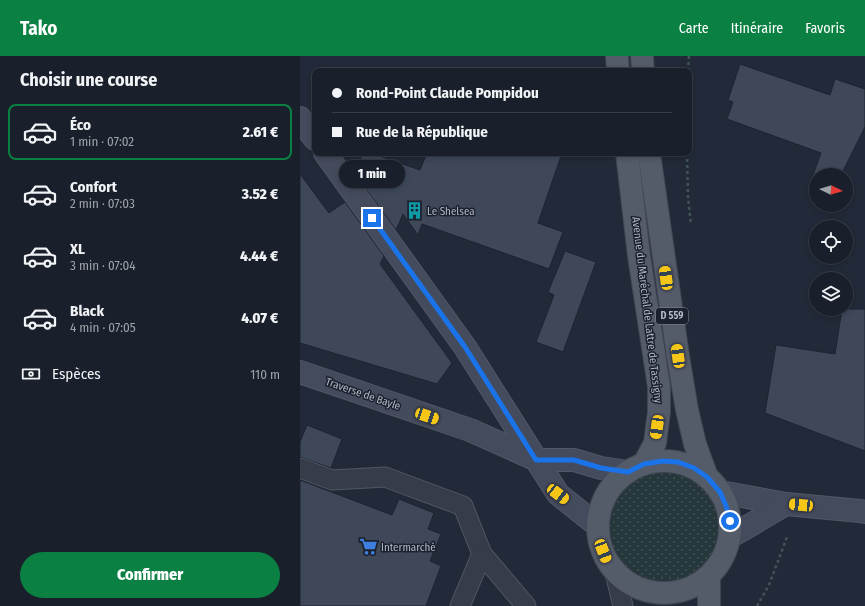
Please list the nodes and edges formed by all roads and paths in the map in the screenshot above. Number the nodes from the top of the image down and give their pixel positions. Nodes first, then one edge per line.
1 (617, 56) edge
2 (642, 56) edge
3 (689, 56) edge
4 (618, 68) edge
5 (643, 68) edge
6 (688, 68) edge
7 (300, 118) edge
8 (312, 135) edge
9 (327, 156) edge
10 (627, 156) edge
11 (649, 156) edge
12 (687, 156) edge
13 (691, 224) dead end
14 (300, 372) edge
15 (536, 460) junction
16 (300, 468) edge
17 (636, 468) junction
18 (714, 484) junction
19 (786, 504) junction
20 (865, 512) edge
21 (598, 526) junction
22 (788, 534) dead end
23 (730, 537) junction
24 (482, 554) junction
25 (615, 573) junction
26 (709, 576) junction
27 (652, 599) edge
28 (460, 606) edge
29 (526, 606) edge
30 (623, 606) edge
31 (709, 606) edge
32 (757, 606) edge

1 - 4 main road
2 - 5 main road
3 - 6 path
7 - 8 main road
9 - 15 main road
10 - 17 main road, Avenue du Maréchal de Lattre de Tassigny / D 559
11 - 18 main road, Avenue du Maréchal de Lattre de Tassigny / D 559
12 - 13 path
14 - 15 main road, Traverse de Bayle
15 - 17 main road, Traverse de Bayle
15 - 21 main road
16 - 24 lane
17 - 18 main road
17 - 21 main road
18 - 19 main road
18 - 23 main road
19 - 20 main road
19 - 23 main road
21 - 25 main road
22 - 32 path
23 - 26 main road
24 - 28 lane
24 - 29 lane
25 - 27 main road
25 - 30 lane
26 - 27 main road
26 - 31 main road

